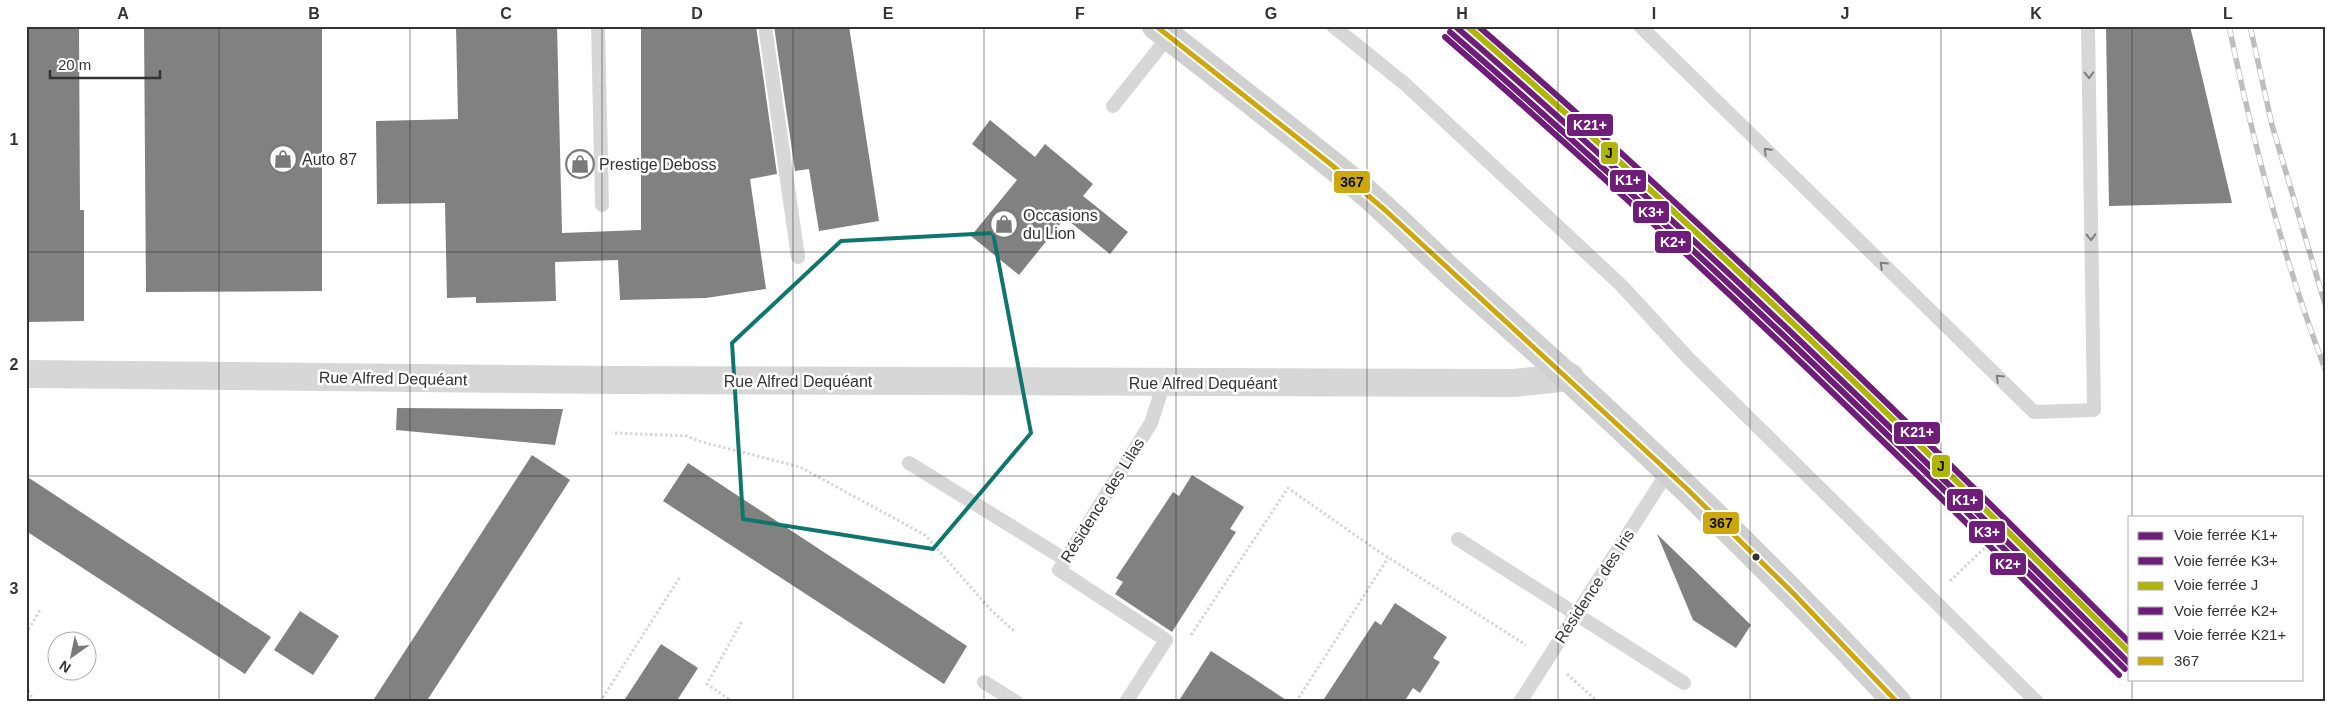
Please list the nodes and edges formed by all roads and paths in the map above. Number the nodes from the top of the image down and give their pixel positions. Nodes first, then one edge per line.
1 (598, 26) edge
2 (765, 26) edge
3 (1333, 26) edge
4 (1640, 26) edge
5 (2088, 26) edge
6 (1162, 31) edge
7 (1113, 106) dead end
8 (602, 206) dead end
9 (798, 257) dead end
10 (26, 374) edge
11 (1570, 377) junction
12 (1164, 383) junction
13 (615, 433) dead end
14 (909, 464) dead end
15 (1669, 470) junction
16 (2014, 520) dead end
17 (1458, 539) dead end
18 (1388, 558) junction
19 (1066, 560) junction
20 (680, 577) dead end
21 (1933, 597) junction
22 (40, 610) dead end
23 (1575, 613) junction
24 (742, 621) dead end
25 (1015, 632) dead end
26 (26, 634) edge
27 (1191, 636) dead end
28 (1547, 658) junction
29 (984, 682) dead end
30 (1684, 683) dead end
31 (26, 686) edge
32 (34, 702) edge
33 (600, 702) edge
34 (733, 702) edge
35 (1016, 702) edge
36 (1126, 702) edge
37 (1296, 702) edge
38 (1520, 702) edge
39 (1598, 702) edge
40 (1897, 702) edge
41 (2037, 702) edge

1 - 8 lane
2 - 9 lane
3 - 21 lane
5 -> 4 lane
6 - 7 lane
6 - 11 street
10 - 12 street, Rue Alfred Dequéant
11 - 12 street, Rue Alfred Dequéant
11 - 15 street
12 - 19 lane, Résidence des Lilas
13 - 25 path
14 - 19 lane
15 - 23 lane, Résidence des Iris
15 - 40 street
16 - 21 path
17 - 23 lane
18 - 27 path
18 - 28 path
18 - 37 path
19 - 36 lane, Résidence des Lilas
20 - 33 path
21 - 41 lane
22 - 26 path
23 - 28 lane, Résidence des Iris
23 - 30 lane
24 - 34 path
28 - 38 lane, Résidence des Iris
28 - 39 path
29 - 35 lane
31 - 32 path

